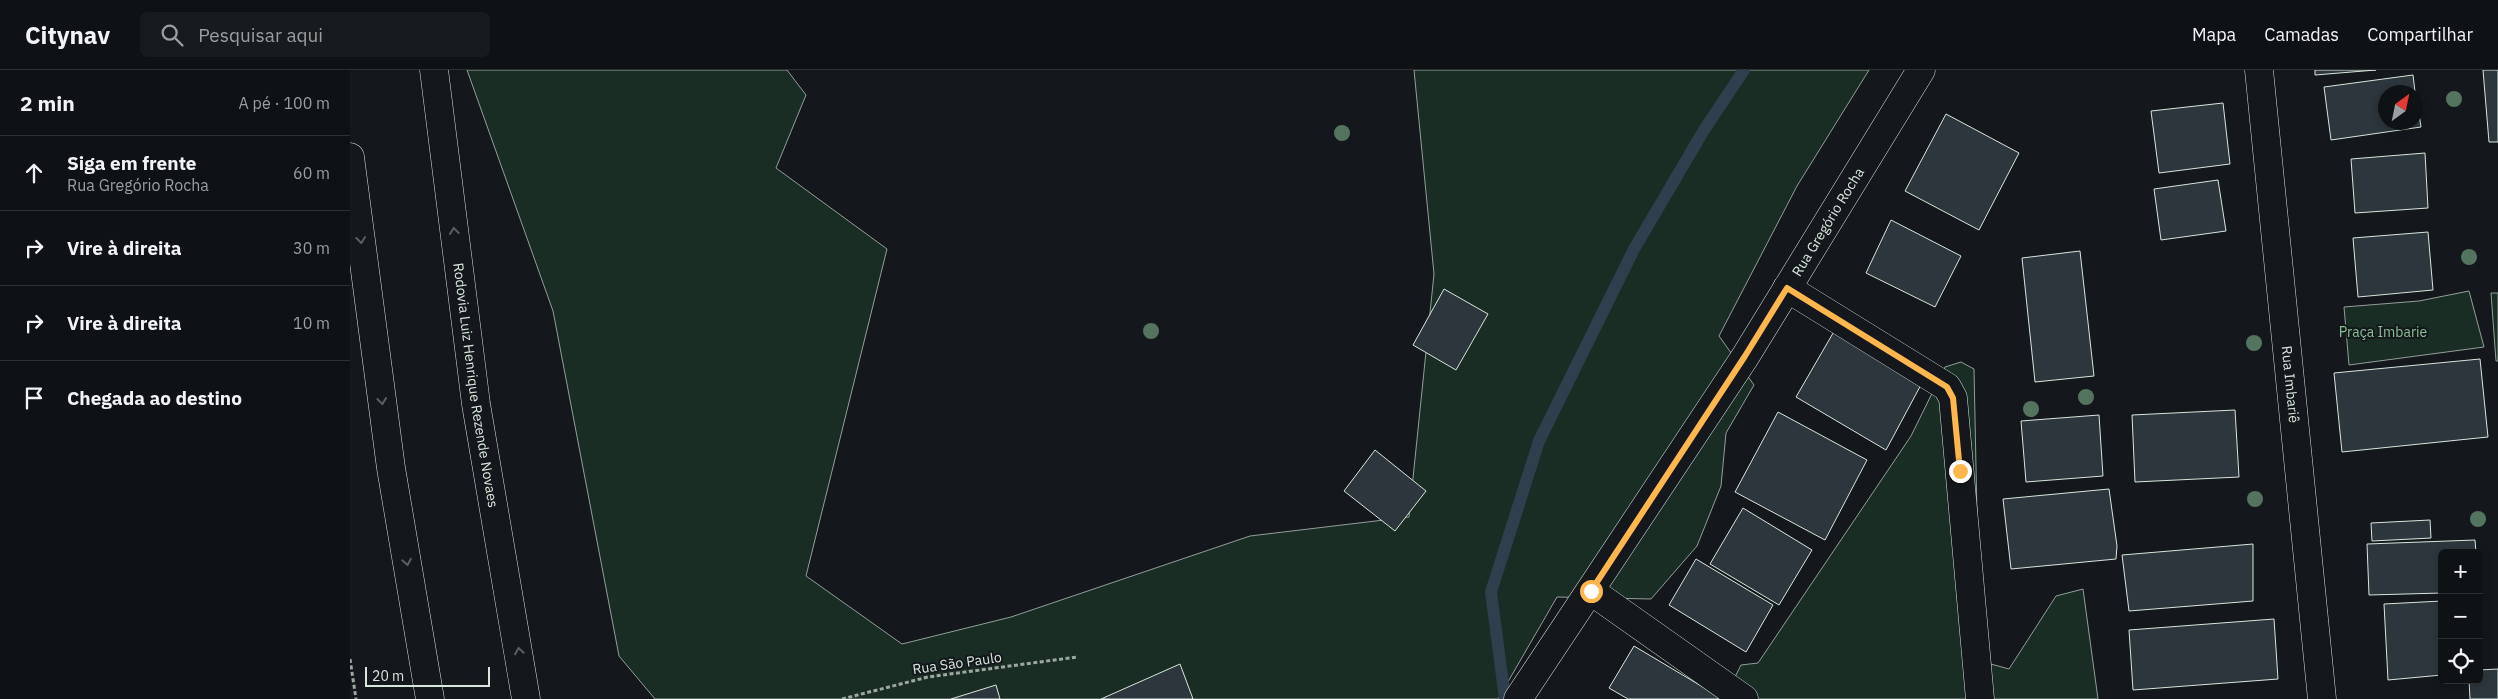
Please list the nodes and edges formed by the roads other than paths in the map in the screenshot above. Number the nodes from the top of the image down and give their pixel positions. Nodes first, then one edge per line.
1 (434, 70) edge
2 (1921, 70) edge
3 (2259, 70) edge
4 (350, 157) edge
5 (1787, 288) junction
6 (1591, 591) junction
7 (430, 699) edge
8 (526, 699) edge
9 (1518, 699) edge
10 (1744, 699) edge
11 (1980, 699) edge
12 (2322, 699) edge

8 -> 1 main road, Rodovia Luiz Henrique Rezende Novaes
2 - 5 main road, Rua Gregório Rocha
3 - 12 main road, Rua Imbariê
4 -> 7 main road
5 - 6 main road, Rua Gregório Rocha
5 - 11 main road
6 - 9 main road, Rua Gregório Rocha
6 - 10 main road

